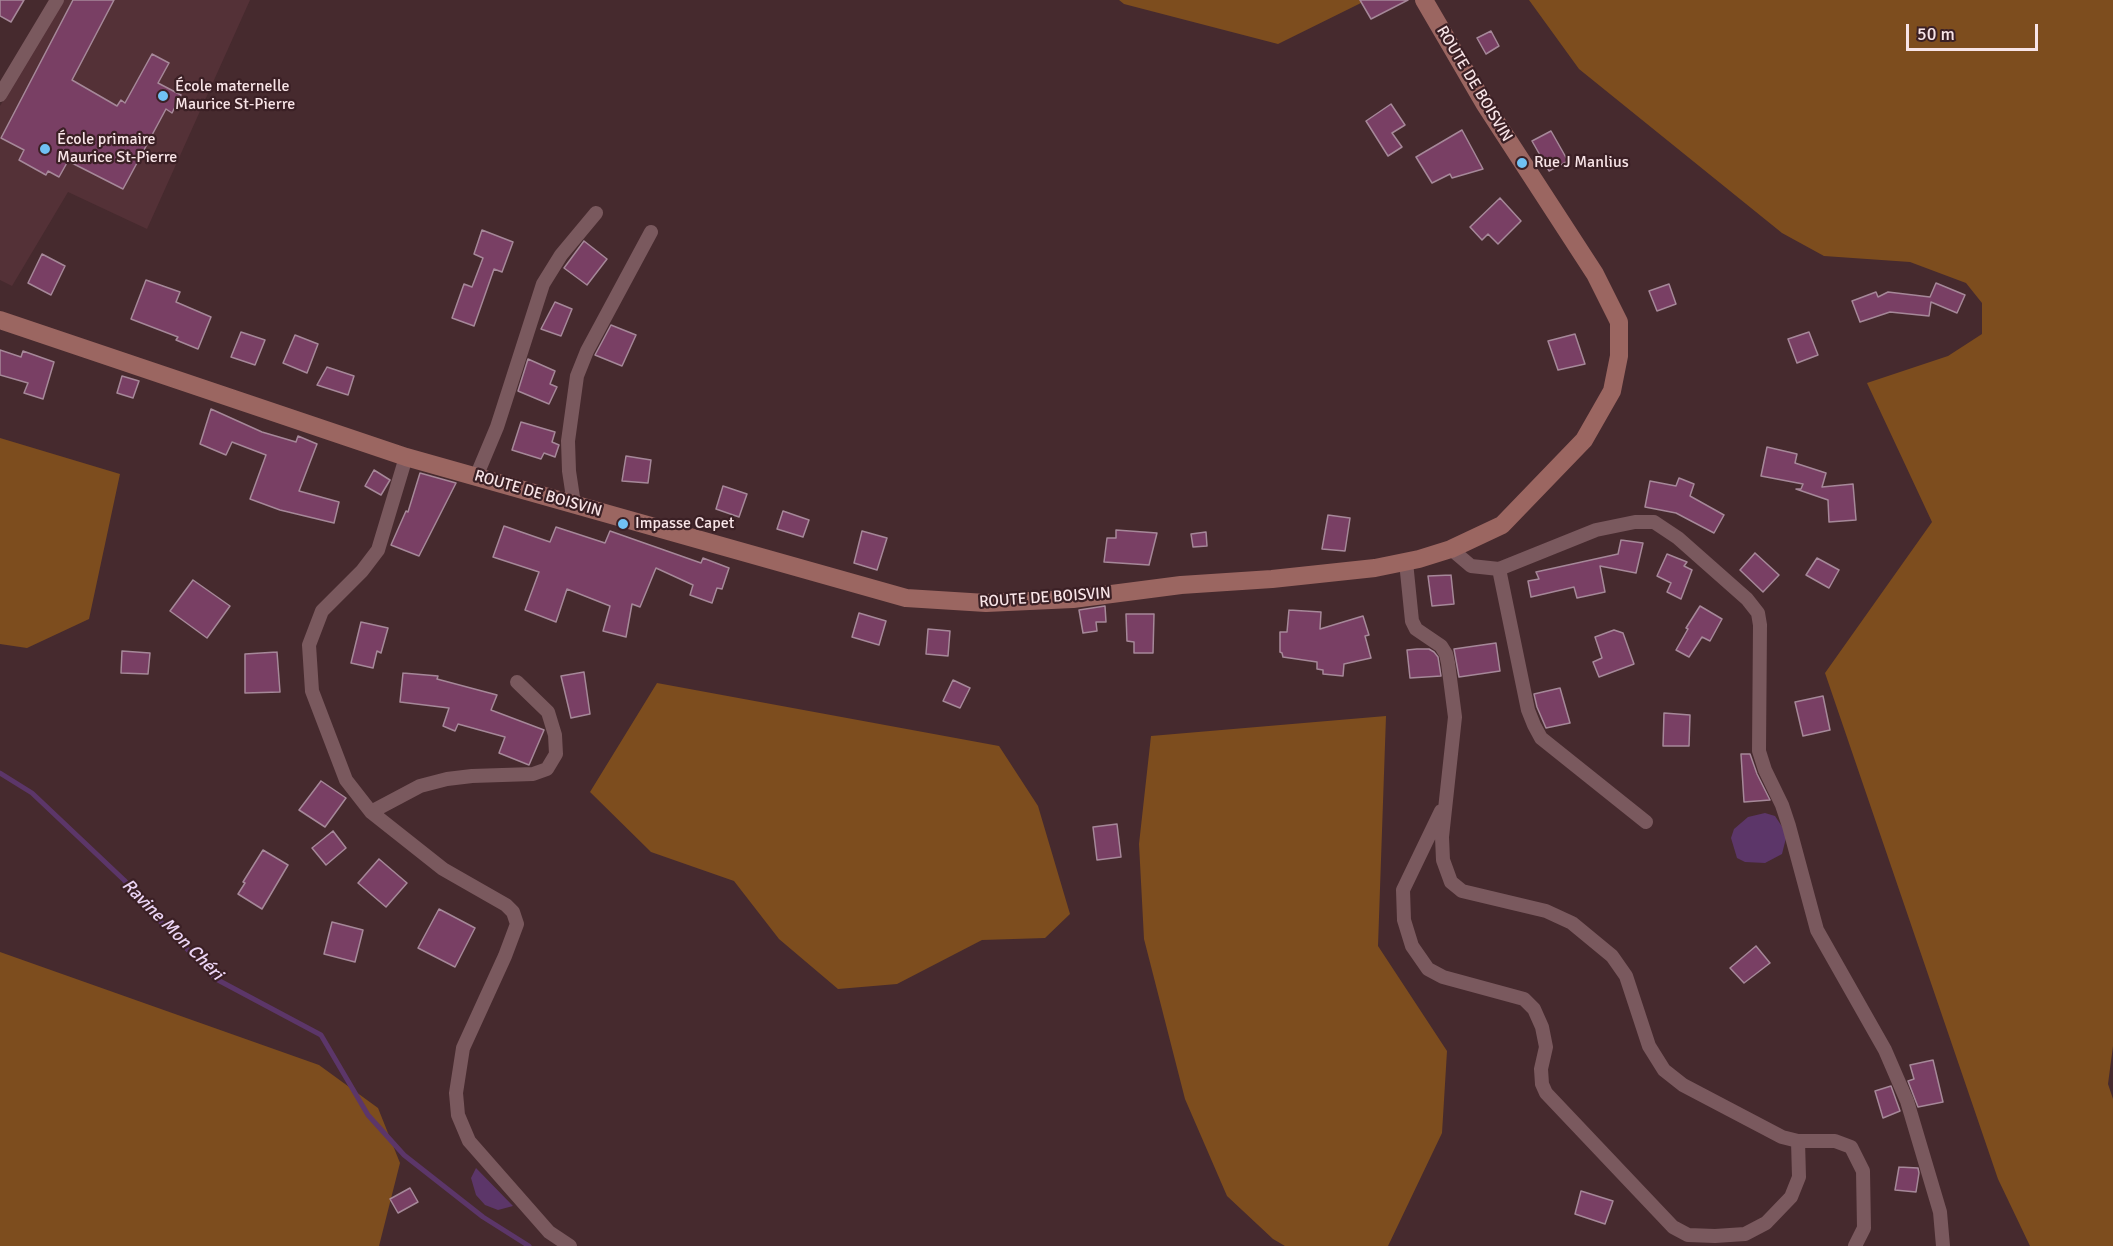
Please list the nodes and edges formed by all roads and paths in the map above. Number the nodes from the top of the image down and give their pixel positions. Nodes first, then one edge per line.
1 (57, 0) edge
2 (1424, 0) edge
3 (0, 95) edge
4 (596, 213) dead end
5 (651, 232) dead end
6 (0, 320) edge
7 (406, 458) junction
8 (476, 477) junction
9 (574, 504) junction
10 (1451, 549) junction
11 (1406, 562) junction
12 (1499, 569) junction
13 (518, 682) dead end
14 (1446, 801) junction
15 (371, 812) junction
16 (1646, 822) dead end
17 (1798, 1141) junction
18 (570, 1246) edge
19 (1855, 1246) edge
20 (1943, 1246) edge

1 - 3 street
2 - 10 main road, ROUTE DE BOISVIN
4 - 8 street
5 - 9 street
6 - 7 main road, ROUTE DE BOISVIN
7 - 8 main road, ROUTE DE BOISVIN
7 - 15 street
8 - 9 main road, ROUTE DE BOISVIN
9 - 11 main road, ROUTE DE BOISVIN
10 - 11 main road, ROUTE DE BOISVIN
10 - 12 street
11 - 14 street
12 - 16 street
12 - 20 street
13 - 15 street
14 - 17 street
14 - 17 street
15 - 18 street
17 - 19 street

